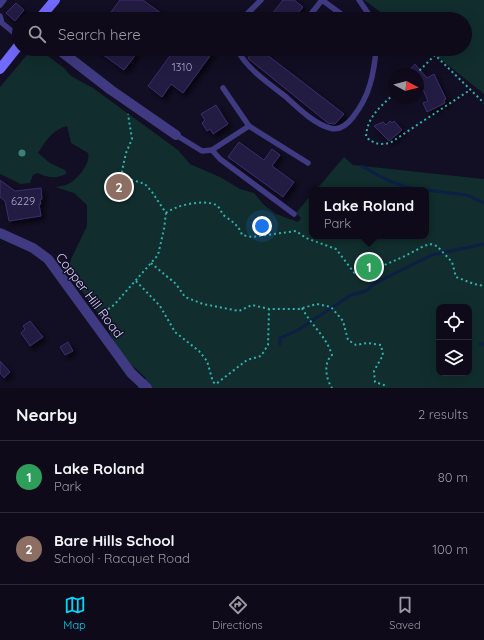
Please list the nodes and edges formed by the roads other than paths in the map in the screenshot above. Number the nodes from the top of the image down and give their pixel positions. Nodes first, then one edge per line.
1 (4, 0) edge
2 (55, 0) edge
3 (261, 0) edge
4 (322, 0) edge
5 (358, 0) edge
6 (0, 5) edge
7 (45, 12) edge
8 (249, 12) edge
9 (313, 12) edge
10 (338, 12) edge
11 (367, 12) edge
12 (0, 16) edge
13 (12, 31) edge
14 (12, 53) edge
15 (67, 56) edge
16 (243, 56) edge
17 (375, 56) edge
18 (0, 69) edge
19 (223, 88) dead end
20 (250, 126) junction
21 (176, 135) joint
22 (212, 150) junction
23 (308, 163) dead end
24 (294, 214) dead end
25 (0, 233) edge
26 (147, 388) edge

1 - 6 lane
2 - 7 main road
3 - 8 lane
4 - 9 lane
4 - 10 lane
5 - 11 lane
12 - 13 lane
14 - 18 main road
15 - 21 street
16 - 17 lane
19 - 20 lane
20 - 22 lane
20 - 23 lane
21 - 22 lane
22 - 24 lane
25 - 26 street, Copper Hill Road

